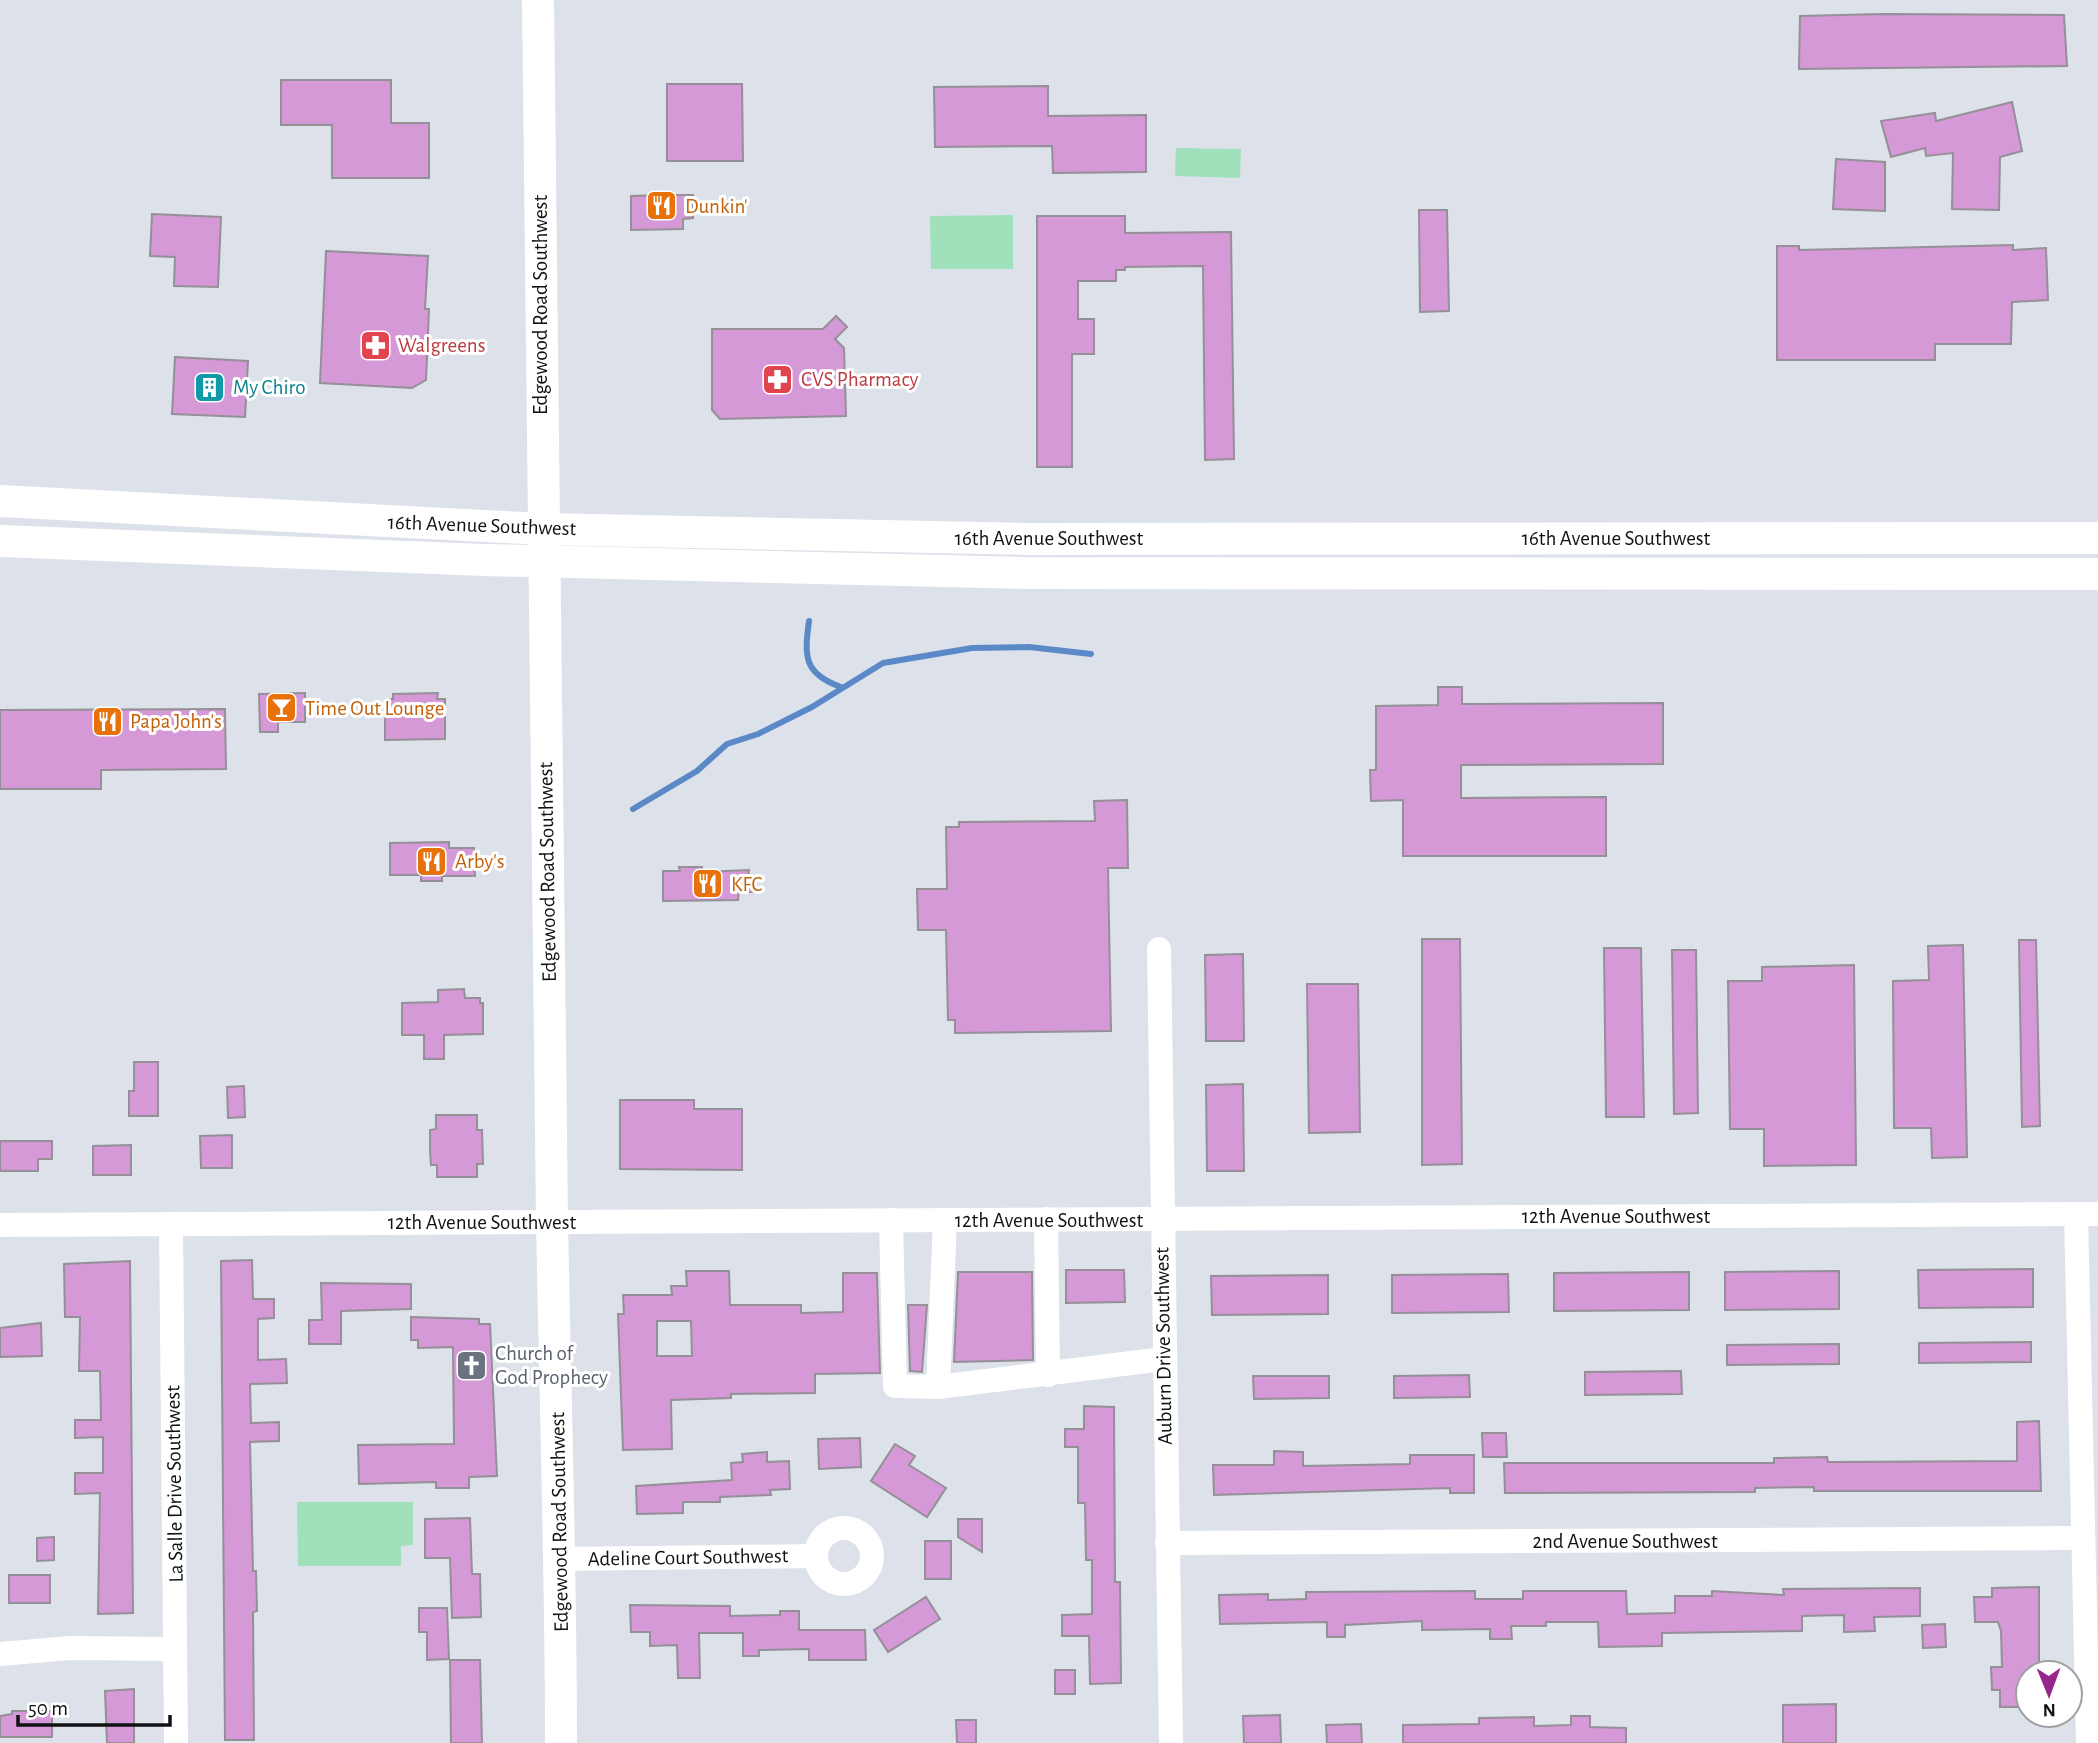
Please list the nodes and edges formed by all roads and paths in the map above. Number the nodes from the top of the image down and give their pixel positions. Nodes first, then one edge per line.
1 (538, 0) edge
2 (0, 501) edge
3 (542, 529) junction
4 (2098, 538) edge
5 (0, 541) edge
6 (542, 562) junction
7 (2098, 574) edge
8 (1159, 948) dead end
9 (2087, 1214) edge
10 (1046, 1219) junction
11 (1161, 1219) junction
12 (891, 1220) junction
13 (945, 1220) junction
14 (552, 1222) junction
15 (171, 1224) junction
16 (0, 1225) edge
17 (1163, 1359) junction
18 (1048, 1375) junction
19 (938, 1387) junction
20 (2083, 1538) junction
21 (1167, 1543) junction
22 (816, 1556) dead end
23 (561, 1559) junction
24 (175, 1649) junction
25 (0, 1654) edge
26 (176, 1743) edge
27 (561, 1743) edge
28 (1171, 1743) edge
29 (2088, 1743) edge

1 - 3 main road, Edgewood Road Southwest
2 - 3 main road, 16th Avenue Southwest
3 - 4 main road, 16th Avenue Southwest
3 - 6 main road, Edgewood Road Southwest
5 - 6 main road, 16th Avenue Southwest
6 - 7 main road, 16th Avenue Southwest
6 - 14 main road, Edgewood Road Southwest
8 - 11 street, Auburn Drive Southwest
9 - 11 street, 12th Avenue Southwest
9 - 20 street
10 - 11 street, 12th Avenue Southwest
10 - 13 street, 12th Avenue Southwest
10 - 18 street
11 - 17 street, Auburn Drive Southwest
12 - 13 street, 12th Avenue Southwest
12 - 14 street, 12th Avenue Southwest
12 - 19 street
13 - 19 street
14 - 15 street, 12th Avenue Southwest
14 - 23 main road, Edgewood Road Southwest
15 - 16 street, 12th Avenue Southwest
15 - 24 street, La Salle Drive Southwest
17 - 18 street
17 - 21 street, Auburn Drive Southwest
18 - 19 street
20 - 21 street, 2nd Avenue Southwest
20 - 29 street
21 - 28 street, Auburn Drive Southwest
22 - 23 street, Adeline Court Southwest
23 - 27 main road, Edgewood Road Southwest
24 - 25 street
24 - 26 street, La Salle Drive Southwest

